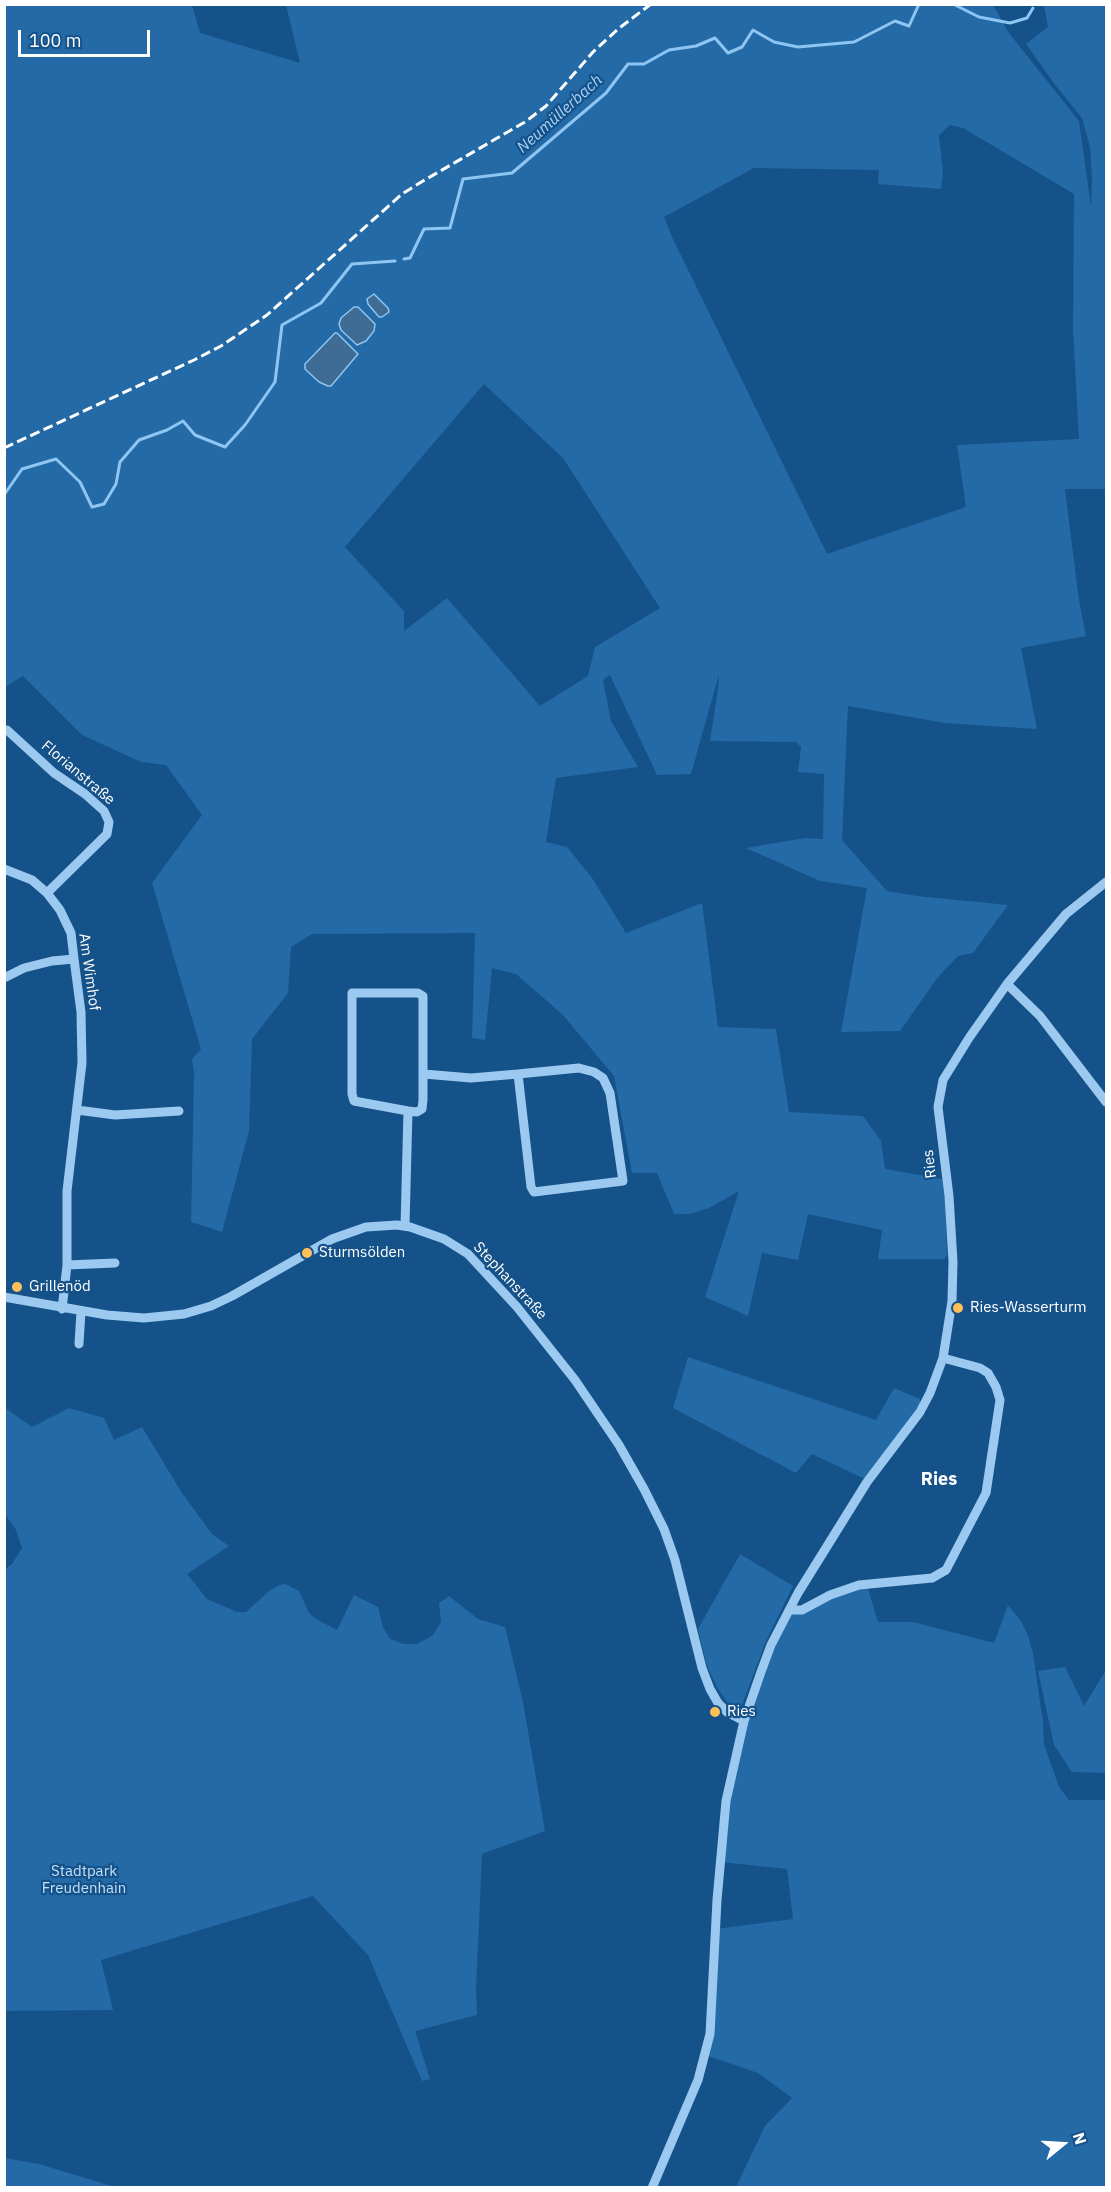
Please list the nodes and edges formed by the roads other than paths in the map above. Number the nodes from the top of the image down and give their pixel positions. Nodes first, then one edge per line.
1 (7, 730) dead end
2 (4, 869) edge
3 (1107, 882) edge
4 (47, 893) junction
5 (74, 959) junction
6 (4, 978) edge
7 (1007, 984) junction
8 (424, 1074) junction
9 (518, 1074) junction
10 (1107, 1102) edge
11 (77, 1110) junction
12 (179, 1110) dead end
13 (408, 1111) junction
14 (405, 1226) junction
15 (115, 1263) dead end
16 (67, 1265) junction
17 (4, 1297) edge
18 (62, 1308) junction
19 (81, 1311) junction
20 (80, 1344) dead end
21 (943, 1358) junction
22 (789, 1610) junction
23 (744, 1721) junction
24 (652, 2187) edge

1 - 4 street, Florianstraße
2 - 4 street, Am Wimhof
3 - 7 street, Ries
4 - 5 street, Am Wimhof
5 - 6 street
5 - 11 street, Am Wimhof
7 - 10 street
7 - 21 street, Ries
8 - 9 street
8 - 13 street
8 - 13 street
9 - 9 street
11 - 12 street
11 - 16 street, Am Wimhof
13 - 14 street
14 - 19 street, Stephanstraße
14 - 23 street, Stephanstraße
15 - 16 street
16 - 18 street, Am Wimhof
17 - 18 street, Stephanstraße
18 - 19 street, Stephanstraße
19 - 20 street
21 - 22 street, Ries
21 - 22 street
22 - 23 street, Ries
23 - 24 street, Ries

